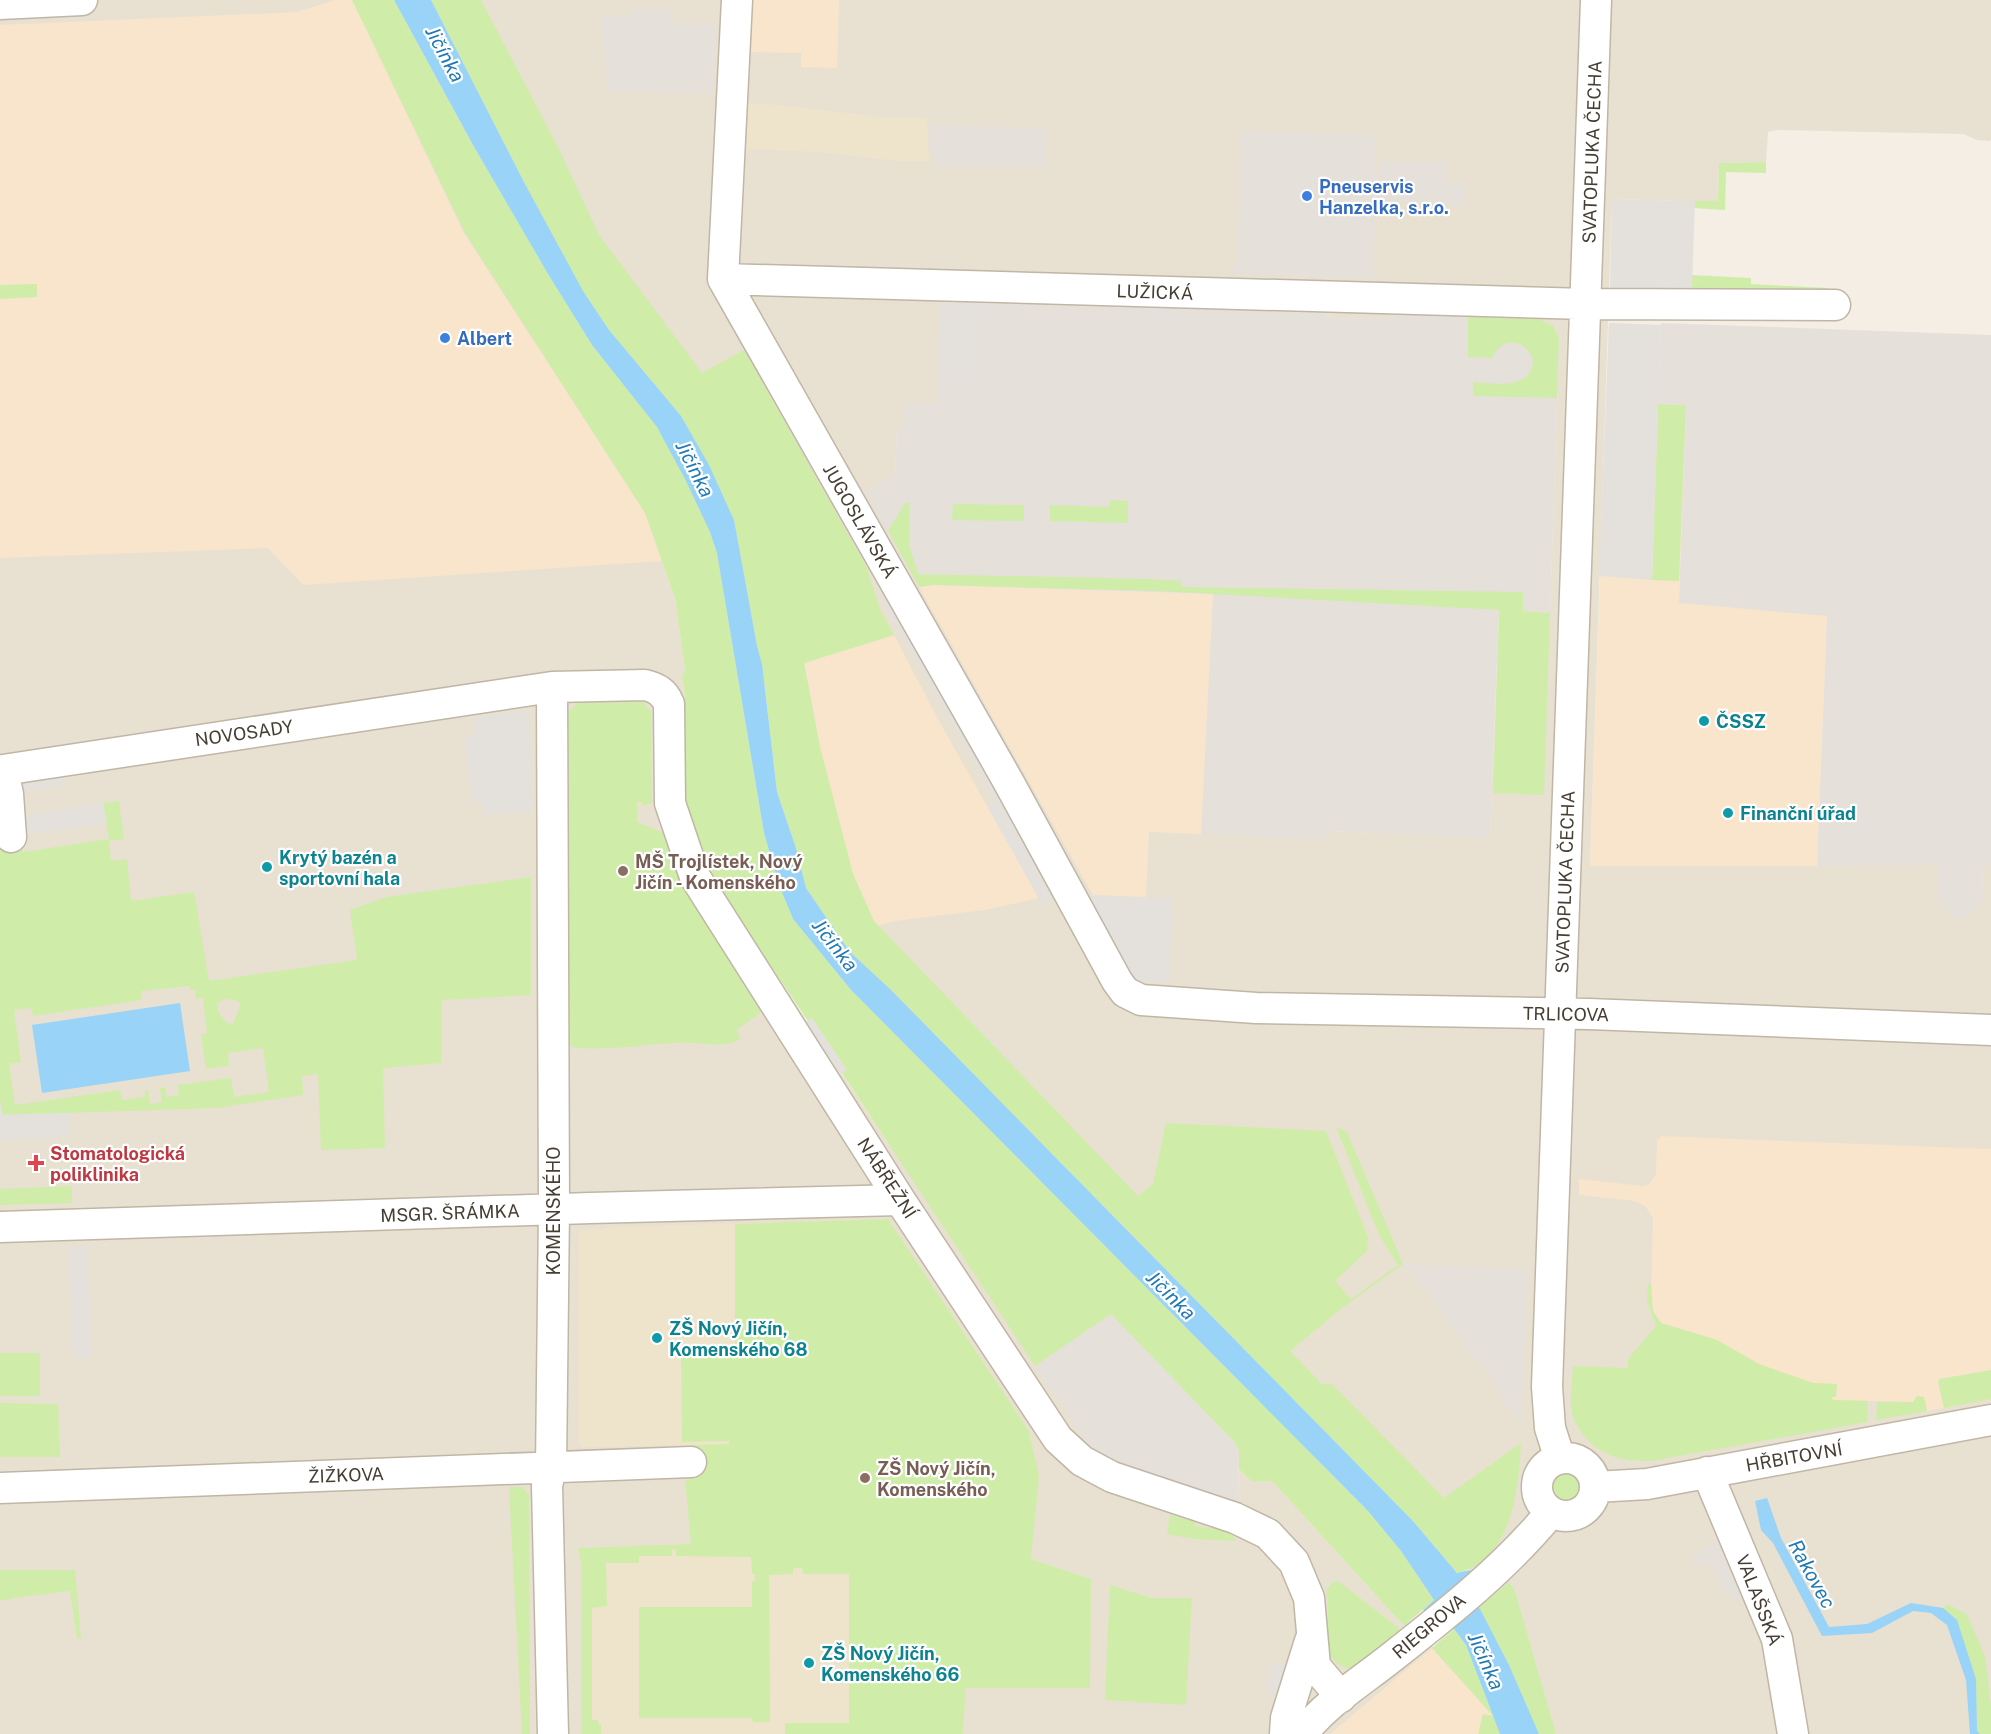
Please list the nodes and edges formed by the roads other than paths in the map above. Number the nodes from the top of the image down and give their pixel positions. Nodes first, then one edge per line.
1 (82, 0) edge
2 (737, 0) edge
3 (1596, 0) edge
4 (0, 4) edge
5 (723, 279) junction
6 (1586, 304) junction
7 (1835, 305) dead end
8 (552, 687) junction
9 (11, 837) dead end
10 (1141, 1000) joint
11 (1560, 1013) junction
12 (1991, 1030) edge
13 (900, 1200) junction
14 (554, 1209) junction
15 (0, 1227) edge
16 (1991, 1420) edge
17 (1560, 1459) junction
18 (691, 1462) dead end
19 (551, 1468) junction
20 (1707, 1472) junction
21 (1595, 1487) junction
22 (0, 1488) edge
23 (1551, 1512) junction
24 (1311, 1635) junction
25 (1341, 1697) junction
26 (553, 1734) edge
27 (1285, 1734) edge
28 (1302, 1734) edge
29 (1793, 1734) edge

1 - 4 street
2 - 5 street
3 - 6 street, SVATOPLUKA ČECHA
5 - 6 street, LUŽICKÁ
5 - 10 street, JUGOSLÁVSKÁ
6 - 7 street
6 - 11 street, SVATOPLUKA ČECHA
8 - 9 street, NOVOSADY
8 - 13 street, NÁBŘEŽNÍ
8 - 14 street, KOMENSKÉHO
10 - 11 street, TRLICOVA
11 - 12 street, TRLICOVA
11 - 17 street, SVATOPLUKA ČECHA
13 - 14 street, MSGR. ŠRÁMKA
13 - 24 street, NÁBŘEŽNÍ
14 - 15 street, MSGR. ŠRÁMKA
14 - 19 street, KOMENSKÉHO
16 - 20 street, HŘBITOVNÍ
17 - 21 street
17 - 23 street
18 - 19 street, ŽIŽKOVA
19 - 22 street, ŽIŽKOVA
19 - 26 street, KOMENSKÉHO
20 - 21 street, HŘBITOVNÍ
20 - 29 street, VALAŠSKÁ
21 - 23 street
23 - 25 street, RIEGROVA
24 - 25 street, NÁBŘEŽNÍ
24 - 27 street, NÁBŘEŽNÍ
25 - 28 street, RIEGROVA

